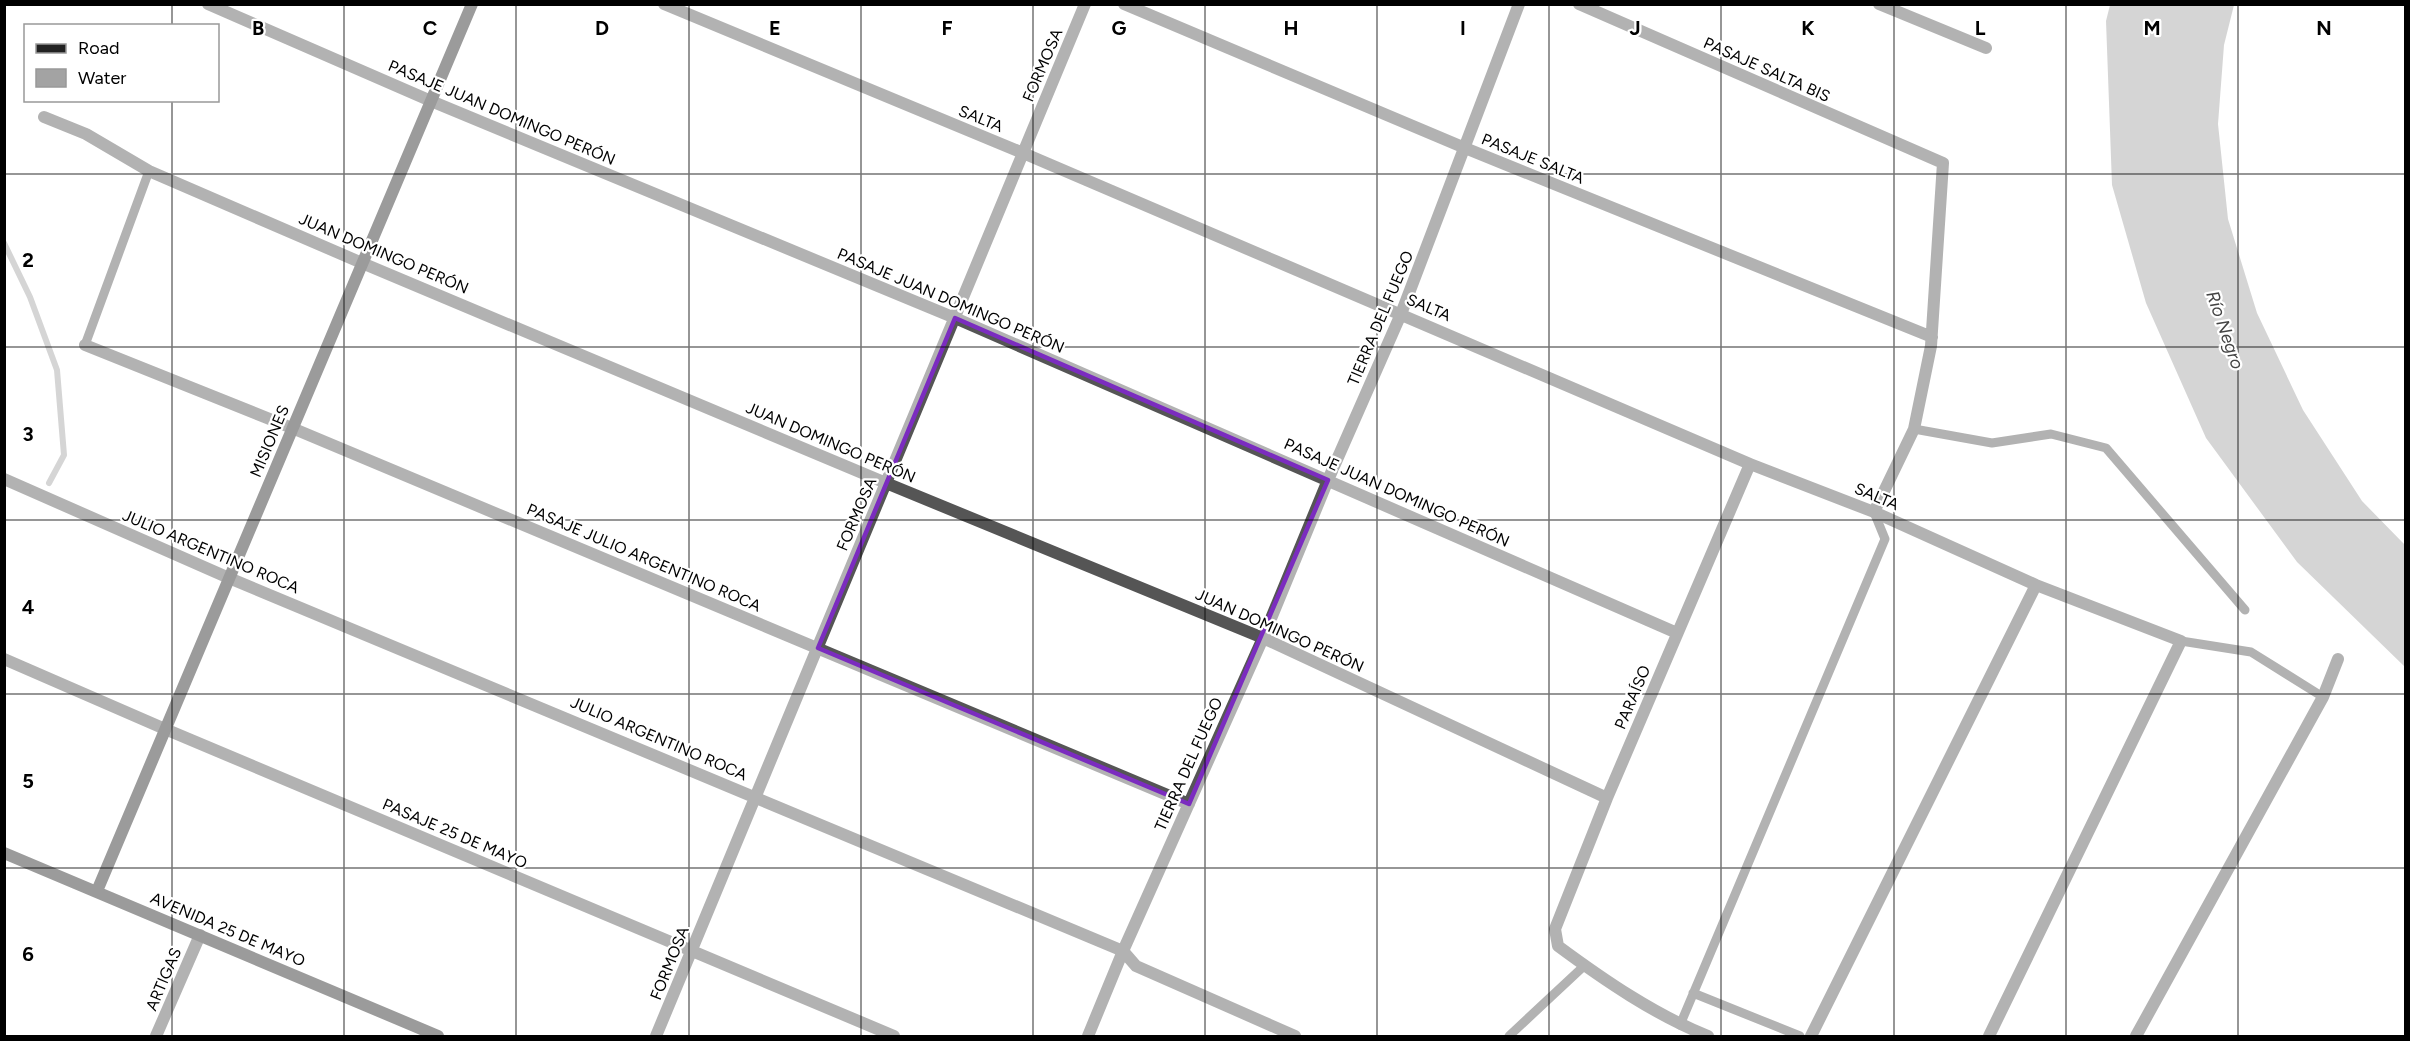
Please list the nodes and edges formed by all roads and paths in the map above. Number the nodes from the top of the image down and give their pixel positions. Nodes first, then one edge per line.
1 (208, 4) edge
2 (472, 4) edge
3 (664, 4) edge
4 (1085, 4) edge
5 (1124, 4) edge
6 (1519, 4) edge
7 (1579, 4) edge
8 (1879, 4) edge
9 (1986, 48) dead end
10 (431, 101) junction
11 (44, 117) dead end
12 (1466, 148) junction
13 (1023, 153) junction
14 (149, 171) junction
15 (363, 263) junction
16 (1401, 314) junction
17 (955, 318) junction
18 (1932, 337) junction
19 (85, 345) joint
20 (292, 428) junction
21 (1914, 429) junction
22 (1750, 464) junction
23 (4, 479) edge
24 (1328, 480) junction
25 (886, 483) junction
26 (1874, 512) junction
27 (229, 578) junction
28 (2037, 585) junction
29 (2245, 610) dead end
30 (1677, 633) junction
31 (1263, 638) junction
32 (2181, 641) junction
33 (818, 648) junction
34 (4, 659) edge
35 (2338, 660) dead end
36 (2324, 697) junction
37 (165, 729) junction
38 (756, 797) junction
39 (1607, 798) junction
40 (1189, 804) junction
41 (4, 853) edge
42 (97, 891) junction
43 (200, 935) junction
44 (692, 951) junction
45 (1123, 951) junction
46 (1584, 966) junction
47 (1693, 993) junction
48 (1679, 1031) edge
49 (156, 1036) edge
50 (438, 1036) edge
51 (656, 1036) edge
52 (894, 1036) edge
53 (1088, 1036) edge
54 (1295, 1036) edge
55 (1509, 1036) edge
56 (1708, 1036) edge
57 (1800, 1036) edge
58 (1811, 1036) edge
59 (1989, 1036) edge
60 (2136, 1036) edge

1 - 10 street, PASAJE JUAN DOMINGO PERÓN
2 - 10 street, MISIONES
3 - 13 street, SALTA
4 - 13 street, FORMOSA
5 - 12 street, PASAJE SALTA
6 - 12 street, TIERRA DEL FUEGO
7 - 18 street, PASAJE SALTA BIS
8 - 9 street
10 - 15 street, MISIONES
10 - 17 street, PASAJE JUAN DOMINGO PERÓN
11 - 14 street, JUAN DOMINGO PERÓN
12 - 16 street, TIERRA DEL FUEGO
12 - 18 street, PASAJE SALTA
13 - 16 street, SALTA
13 - 17 street, FORMOSA
14 - 15 street, JUAN DOMINGO PERÓN
14 - 19 lane
15 - 20 street, MISIONES
15 - 25 street, JUAN DOMINGO PERÓN
16 - 22 street, SALTA
16 - 24 street, TIERRA DEL FUEGO
17 - 24 street, PASAJE JUAN DOMINGO PERÓN
17 - 25 street, FORMOSA
18 - 21 street
19 - 20 street, PASAJE JULIO ARGENTINO ROCA
20 - 27 street, MISIONES
20 - 33 street, PASAJE JULIO ARGENTINO ROCA
21 - 26 street
21 - 29 lane
22 - 26 street, SALTA
22 - 30 street, PARAÍSO
23 - 27 street, JULIO ARGENTINO ROCA
24 - 30 street, PASAJE JUAN DOMINGO PERÓN
24 - 31 street, TIERRA DEL FUEGO
25 - 31 street, JUAN DOMINGO PERÓN
25 - 33 street, FORMOSA
26 - 28 street, SALTA
26 - 47 lane
27 - 37 street, MISIONES
27 - 38 street, JULIO ARGENTINO ROCA
28 - 32 street, SALTA
28 - 58 street
30 - 39 street, PARAÍSO
31 - 39 street, JUAN DOMINGO PERÓN
31 - 40 street, TIERRA DEL FUEGO
32 - 36 lane
32 - 59 street
33 - 38 street, FORMOSA
33 - 40 street, PASAJE JULIO ARGENTINO ROCA
34 - 37 street, PASAJE 25 DE MAYO
35 - 36 street
36 - 60 street
37 - 42 street, MISIONES
37 - 44 street, PASAJE 25 DE MAYO
38 - 44 street, FORMOSA
38 - 45 street, JULIO ARGENTINO ROCA
39 - 46 street, PARAÍSO
40 - 45 street, TIERRA DEL FUEGO
41 - 42 street, AVENIDA 25 DE MAYO
42 - 43 street, AVENIDA 25 DE MAYO
43 - 49 street, ARTIGAS
43 - 50 street, AVENIDA 25 DE MAYO
44 - 51 street, FORMOSA
44 - 52 street, PASAJE 25 DE MAYO
45 - 53 street, TIERRA DEL FUEGO
45 - 54 street, JULIO ARGENTINO ROCA
46 - 48 street
46 - 55 lane
47 - 48 lane
47 - 57 lane
48 - 56 street

